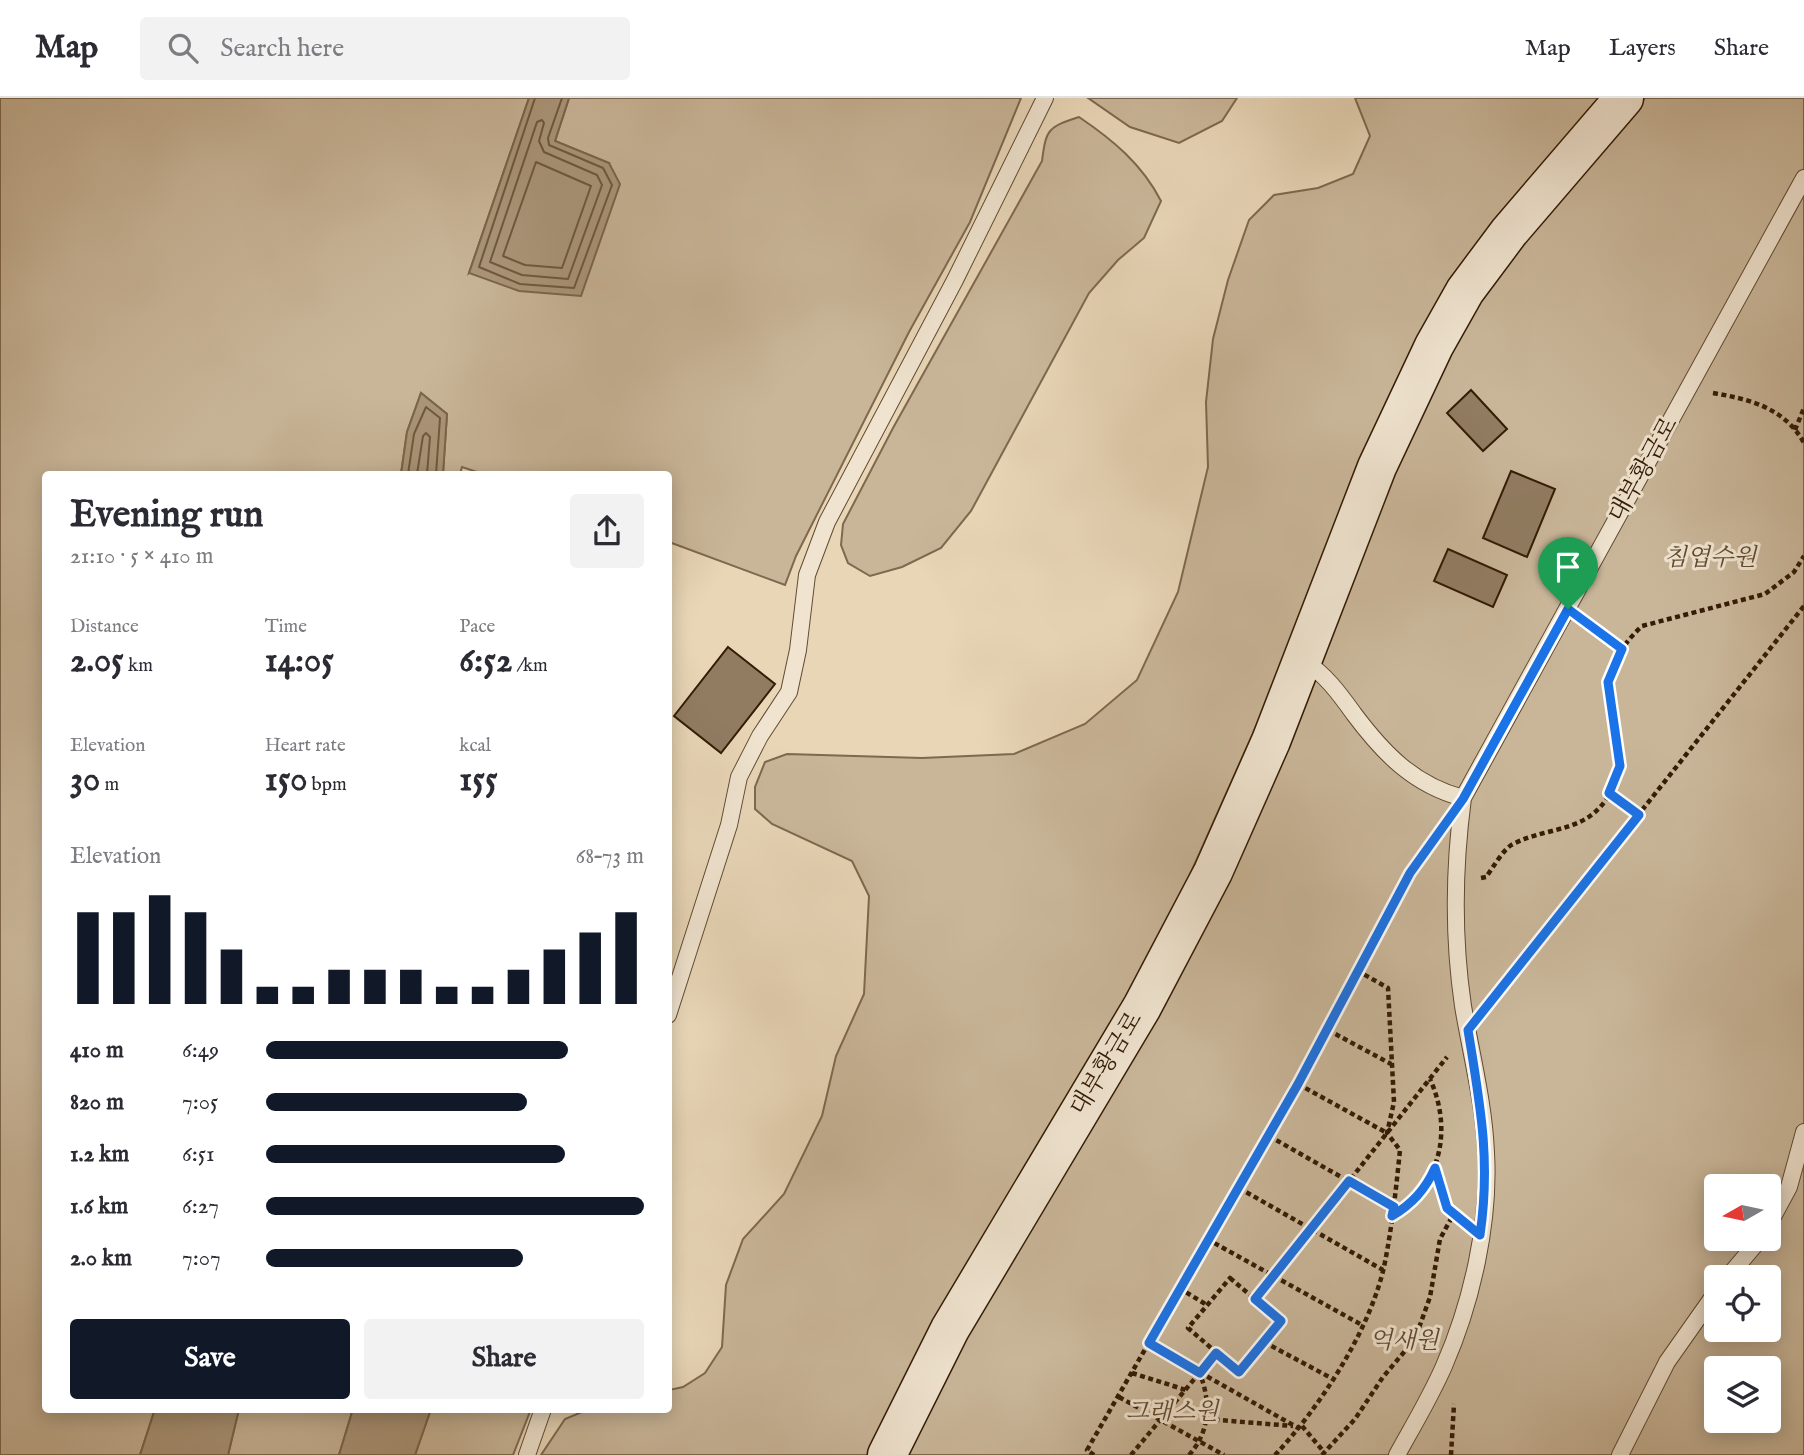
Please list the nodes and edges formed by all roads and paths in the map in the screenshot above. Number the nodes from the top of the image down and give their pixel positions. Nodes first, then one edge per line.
1 (1045, 98) edge
2 (1624, 98) edge
3 (1804, 178) edge
4 (1688, 388) junction
5 (1804, 408) edge
6 (1795, 430) junction
7 (1804, 443) edge
8 (1804, 556) edge
9 (1804, 606) edge
10 (1568, 609) junction
11 (1622, 649) junction
12 (1303, 660) junction
13 (1609, 793) junction
14 (1463, 799) junction
15 (1639, 815) junction
16 (1457, 884) junction
17 (1358, 971) junction
18 (672, 1003) edge
19 (1328, 1030) junction
20 (1468, 1030) junction
21 (1391, 1064) junction
22 (1430, 1079) junction
23 (1298, 1084) junction
24 (1804, 1132) edge
25 (1387, 1133) junction
26 (1269, 1136) junction
27 (1435, 1168) junction
28 (1349, 1181) junction
29 (1238, 1188) junction
30 (1782, 1200) edge
31 (1394, 1207) junction
32 (1453, 1215) junction
33 (1392, 1216) junction
34 (1311, 1229) junction
35 (1480, 1235) junction
36 (1207, 1239) junction
37 (1750, 1251) edge
38 (1738, 1265) edge
39 (1383, 1269) junction
40 (1273, 1278) junction
41 (1179, 1288) junction
42 (1255, 1299) junction
43 (1207, 1306) junction
44 (1704, 1310) edge
45 (1362, 1325) junction
46 (1264, 1342) junction
47 (1149, 1343) junction
48 (1216, 1353) junction
49 (1132, 1373) junction
50 (1200, 1373) junction
51 (1334, 1379) junction
52 (1186, 1390) junction
53 (1119, 1397) junction
54 (543, 1413) edge
55 (1206, 1419) junction
56 (1160, 1420) junction
57 (1298, 1427) junction
58 (1199, 1442) junction
59 (1323, 1453) edge
60 (527, 1455) edge
61 (887, 1455) edge
62 (1094, 1455) edge
63 (1131, 1455) edge
64 (1189, 1455) edge
65 (1224, 1455) edge
66 (1275, 1455) edge
67 (1397, 1455) edge
68 (1620, 1455) edge

1 - 18 lane
2 - 12 main road, 대부황금로
3 - 4 lane, 대부황금로
4 - 6 path
4 - 10 lane, 대부황금로
5 - 6 path
6 - 7 path
8 - 11 path
9 - 15 path
10 - 11 path
10 - 14 lane, 대부황금로
11 - 13 path
12 - 14 lane
12 - 61 main road, 대부황금로
13 - 15 path
13 - 16 path
14 - 16 lane, 대부황금로
14 - 17 path
15 - 20 path
16 - 20 lane, 대부황금로
17 - 19 path
17 - 21 path
19 - 21 path
19 - 23 path
20 - 22 path
20 - 35 lane, 대부황금로
21 - 25 path
22 - 25 path
22 - 27 path
23 - 25 path
23 - 26 path
24 - 30 lane
25 - 28 path
25 - 31 path
26 - 28 path
26 - 29 path
27 - 32 path
27 - 33 path
28 - 31 path
28 - 34 path
29 - 34 path
29 - 36 path
31 - 33 path
32 - 35 path
32 - 59 path
33 - 39 path
34 - 39 path
34 - 40 path
35 - 67 lane, 대부황금로
36 - 40 path
36 - 41 path
37 - 38 lane
39 - 45 path
40 - 42 path
40 - 45 path
41 - 43 path
41 - 47 path
42 - 43 path
42 - 46 path
43 - 48 path
44 - 68 lane
45 - 51 path
46 - 48 path
46 - 51 path
47 - 49 path
47 - 50 path
48 - 50 path
49 - 52 path
49 - 53 path
50 - 52 path
50 - 55 path
50 - 57 path
51 - 57 path
52 - 56 path
53 - 56 path
53 - 62 path
54 - 60 lane
55 - 57 path
55 - 58 path
56 - 58 path
56 - 63 path
57 - 59 path
57 - 66 path
58 - 64 path
58 - 65 path

